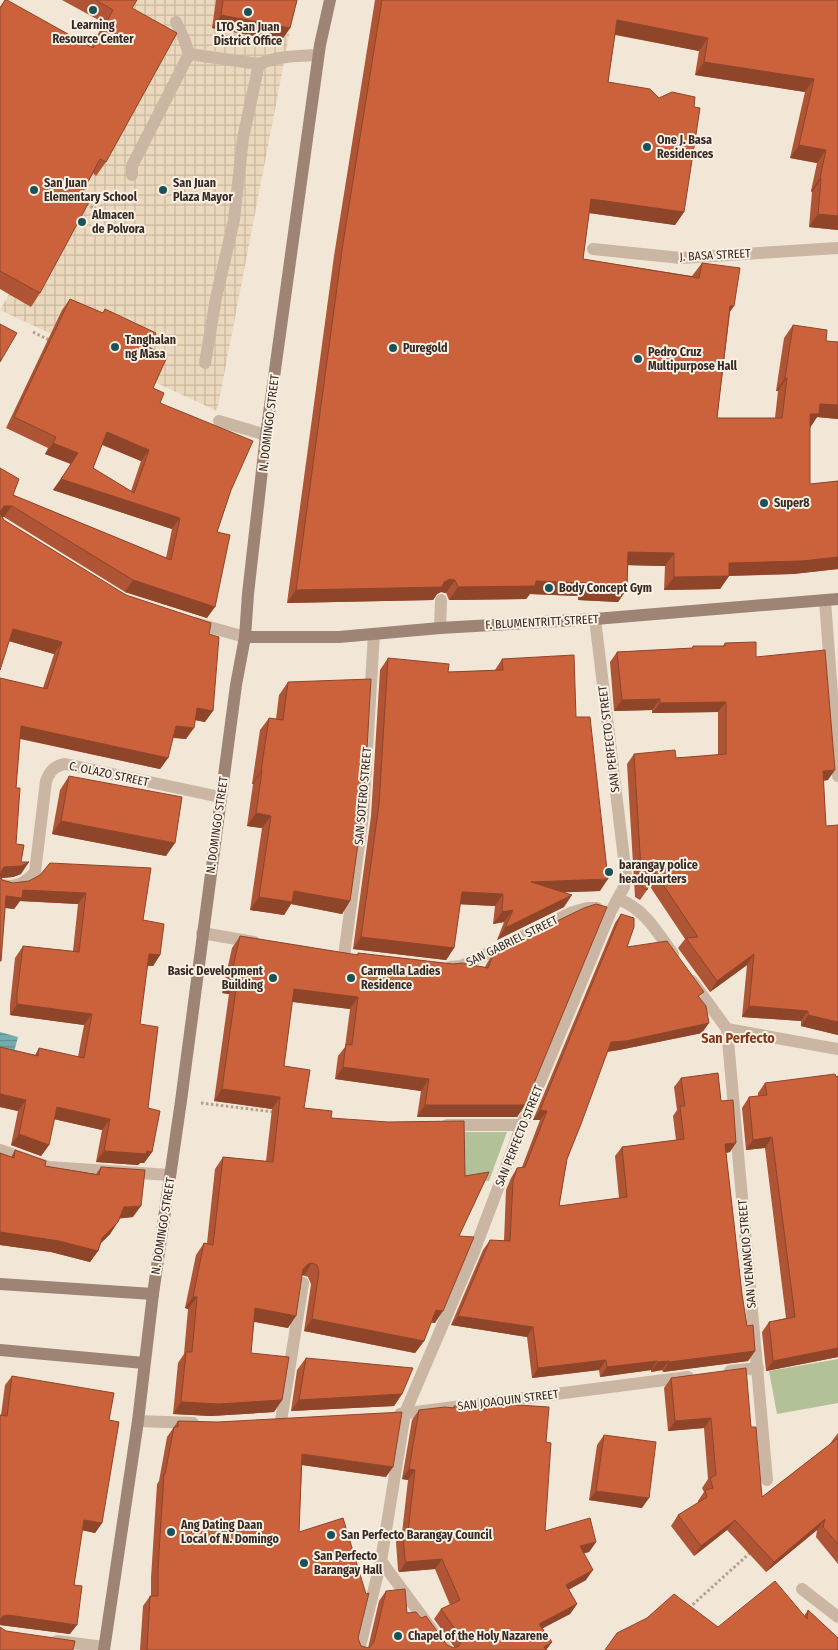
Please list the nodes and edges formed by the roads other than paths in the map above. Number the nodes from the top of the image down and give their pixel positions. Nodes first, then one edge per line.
1 (330, 0) edge
2 (176, 22) dead end
3 (189, 54) junction
4 (318, 55) junction
5 (259, 64) junction
6 (132, 175) dead end
7 (838, 248) edge
8 (593, 249) dead end
9 (205, 363) dead end
10 (219, 421) dead end
11 (266, 435) junction
12 (838, 599) edge
13 (441, 600) edge
14 (825, 600) junction
15 (595, 619) junction
16 (186, 620) edge
17 (440, 628) junction
18 (374, 634) junction
19 (245, 637) junction
20 (835, 699) edge
21 (838, 776) edge
22 (220, 797) junction
23 (0, 885) edge
24 (618, 899) junction
25 (612, 911) junction
26 (202, 933) junction
27 (268, 944) edge
28 (343, 956) edge
29 (436, 967) edge
30 (727, 1029) junction
31 (838, 1049) edge
32 (436, 1125) edge
33 (522, 1125) junction
34 (0, 1150) edge
35 (170, 1176) junction
36 (303, 1283) edge
37 (0, 1284) edge
38 (152, 1294) junction
39 (0, 1350) edge
40 (144, 1363) junction
41 (758, 1368) junction
42 (720, 1373) edge
43 (701, 1375) edge
44 (405, 1413) junction
45 (386, 1414) edge
46 (138, 1421) junction
47 (281, 1421) edge
48 (201, 1424) edge
49 (767, 1480) dead end
50 (381, 1561) junction
51 (802, 1589) dead end
52 (838, 1616) edge
53 (48, 1640) edge
54 (104, 1648) edge
55 (359, 1650) edge
56 (447, 1650) edge

1 - 4 main road, N. DOMINGO STREET
2 - 3 street
3 - 5 street
3 - 6 street
4 - 5 street
4 - 11 main road, N. DOMINGO STREET
5 - 9 street
7 - 8 street, J. BASA STREET
10 - 11 street
11 - 19 main road, N. DOMINGO STREET
12 - 14 main road, F. BLUMENTRITT STREET
13 - 17 street
14 - 15 main road, F. BLUMENTRITT STREET
14 - 20 street
15 - 17 main road, F. BLUMENTRITT STREET
15 - 24 street, SAN PERFECTO STREET
16 - 19 street
17 - 18 main road, F. BLUMENTRITT STREET
18 - 19 main road, F. BLUMENTRITT STREET
18 - 28 street, SAN SOTERO STREET
19 - 22 main road, N. DOMINGO STREET
20 - 21 street
22 - 23 street, C. OLAZO STREET
22 - 26 main road, N. DOMINGO STREET
24 - 25 street, SAN PERFECTO STREET
24 - 30 street
25 - 29 street, SAN GABRIEL STREET
25 - 33 street, SAN PERFECTO STREET
26 - 27 street
26 - 35 main road, N. DOMINGO STREET
30 - 31 street
30 - 41 street, SAN VENANCIO STREET
32 - 33 street
33 - 44 street, SAN PERFECTO STREET
34 - 35 street
35 - 38 main road, N. DOMINGO STREET
36 - 47 street
37 - 38 main road
38 - 40 main road, N. DOMINGO STREET
39 - 40 main road
40 - 46 main road, N. DOMINGO STREET
41 - 42 street
41 - 49 street, SAN VENANCIO STREET
43 - 44 street, SAN JOAQUIN STREET
44 - 45 street, SAN JOAQUIN STREET
44 - 50 street, SAN PERFECTO STREET
46 - 48 street
46 - 54 main road, N. DOMINGO STREET
50 - 55 street, SAN PERFECTO STREET
50 - 56 street
51 - 52 street
53 - 54 street

